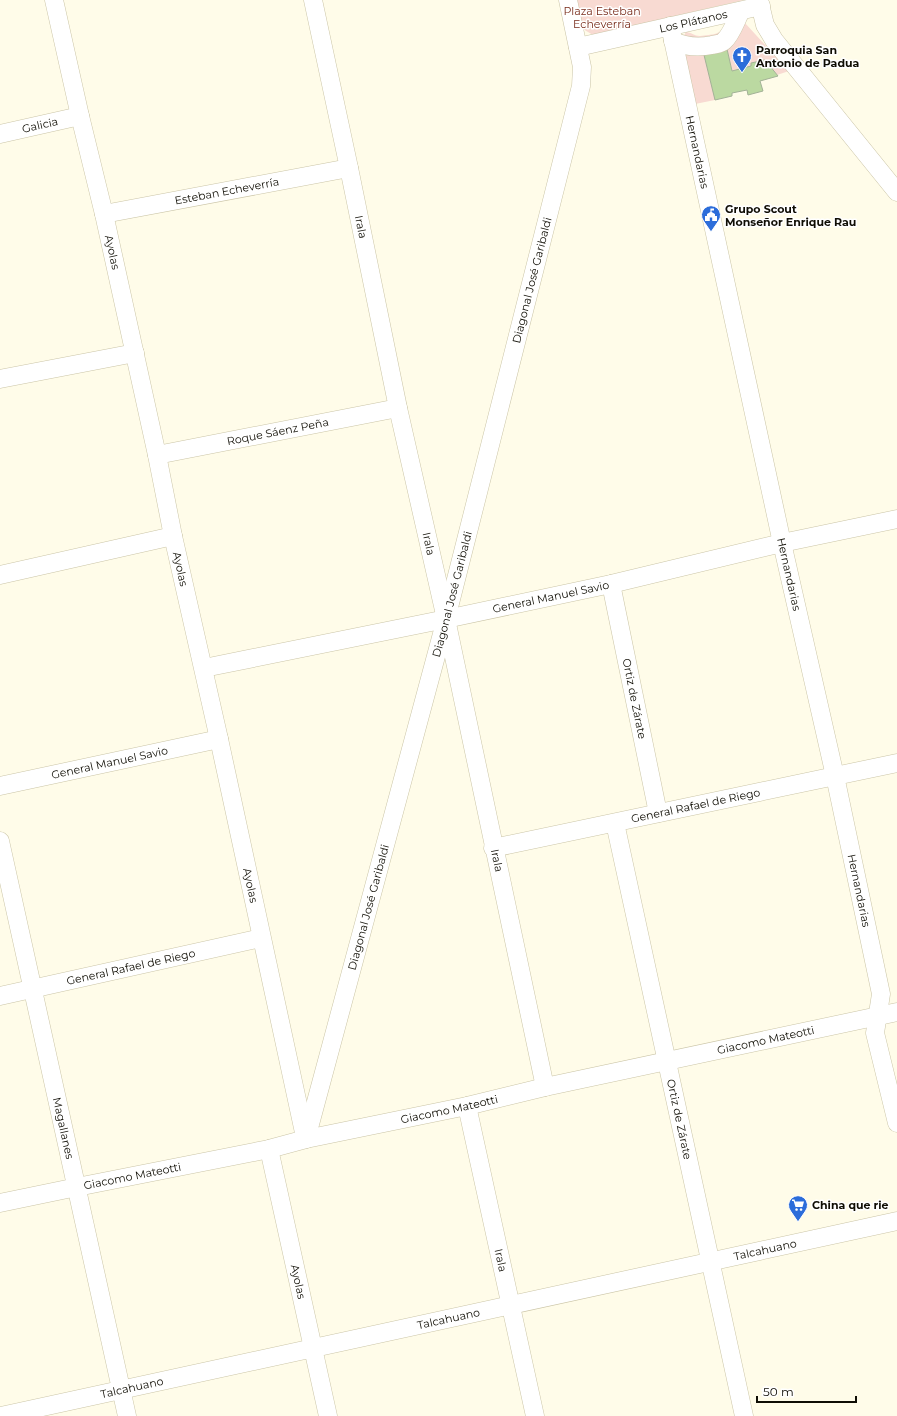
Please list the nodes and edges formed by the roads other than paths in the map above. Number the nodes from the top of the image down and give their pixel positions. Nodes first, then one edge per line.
1 (54, 0) edge
2 (313, 0) edge
3 (568, 0) edge
4 (760, 3) edge
5 (741, 11) junction
6 (671, 33) junction
7 (578, 47) junction
8 (80, 116) junction
9 (0, 134) edge
10 (349, 168) junction
11 (897, 192) edge
12 (104, 214) junction
13 (135, 353) junction
14 (0, 379) edge
15 (398, 408) junction
16 (157, 455) junction
17 (897, 519) edge
18 (173, 536) junction
19 (782, 543) junction
20 (0, 575) edge
21 (611, 584) junction
22 (446, 619) junction
23 (204, 668) junction
24 (219, 739) junction
25 (897, 764) edge
26 (836, 776) junction
27 (0, 786) edge
28 (658, 814) junction
29 (615, 823) junction
30 (0, 841) edge
31 (493, 848) junction
32 (261, 938) junction
33 (32, 988) junction
34 (0, 996) edge
35 (897, 1012) edge
36 (878, 1017) junction
37 (667, 1061) junction
38 (545, 1087) junction
39 (467, 1106) junction
40 (897, 1123) edge
41 (306, 1139) junction
42 (269, 1149) junction
43 (76, 1187) junction
44 (0, 1204) edge
45 (897, 1221) edge
46 (710, 1262) junction
47 (511, 1305) junction
48 (313, 1348) junction
49 (121, 1390) junction
50 (1, 1416) edge
51 (127, 1416) edge
52 (328, 1416) edge
53 (535, 1416) edge
54 (744, 1416) edge

1 - 8 street, Ayolas
2 - 10 street, Irala
3 - 7 street
4 - 5 street, Los Plátanos
4 - 11 street
5 - 6 street, Los Plátanos
5 - 6 street
6 - 7 street, Los Plátanos
6 - 19 street, Hernandarias
7 - 22 street, Diagonal José Garibaldi
8 - 9 street, Galicia
8 - 12 street, Ayolas
10 - 12 street, Esteban Echeverría
10 - 15 street, Irala
12 - 13 street, Ayolas
13 - 14 street
13 - 16 street, Ayolas
15 - 16 street, Roque Sáenz Peña
15 - 22 street, Irala
16 - 18 street, Ayolas
17 - 19 street, General Manuel Savio
18 - 20 street
18 - 23 street, Ayolas
19 - 21 street, General Manuel Savio
19 - 26 street, Hernandarias
21 - 22 street, General Manuel Savio
21 - 28 street, Ortiz de Zárate
22 - 23 street, General Manuel Savio
22 - 31 street, Irala
22 - 41 street, Diagonal José Garibaldi
23 - 24 street, Ayolas
24 - 27 street, General Manuel Savio
24 - 32 street, Ayolas
25 - 26 street, General Rafael de Riego
26 - 28 street, General Rafael de Riego
26 - 36 street, Hernandarias
28 - 29 street, General Rafael de Riego
29 - 31 street, General Rafael de Riego
29 - 37 street, Ortiz de Zárate
30 - 33 street, Magallanes
31 - 38 street, Irala
32 - 33 street, General Rafael de Riego
32 - 41 street, Ayolas
33 - 34 street, General Rafael de Riego
33 - 43 street, Magallanes
35 - 36 street, Giacomo Mateotti
36 - 37 street, Giacomo Mateotti
36 - 40 street, Hernandarias
37 - 38 street, Giacomo Mateotti
37 - 46 street, Ortiz de Zárate
38 - 39 street, Giacomo Mateotti
39 - 41 street, Giacomo Mateotti
39 - 47 street, Irala
41 - 42 street, Giacomo Mateotti
42 - 43 street, Giacomo Mateotti
42 - 48 street, Ayolas
43 - 44 street, Giacomo Mateotti
43 - 49 street, Magallanes
45 - 46 street, Talcahuano
46 - 47 street, Talcahuano
46 - 54 street, Ortiz de Zárate
47 - 48 street, Talcahuano
47 - 53 street, Irala
48 - 49 street, Talcahuano
48 - 52 street, Ayolas
49 - 50 street, Talcahuano
49 - 51 street, Magallanes

